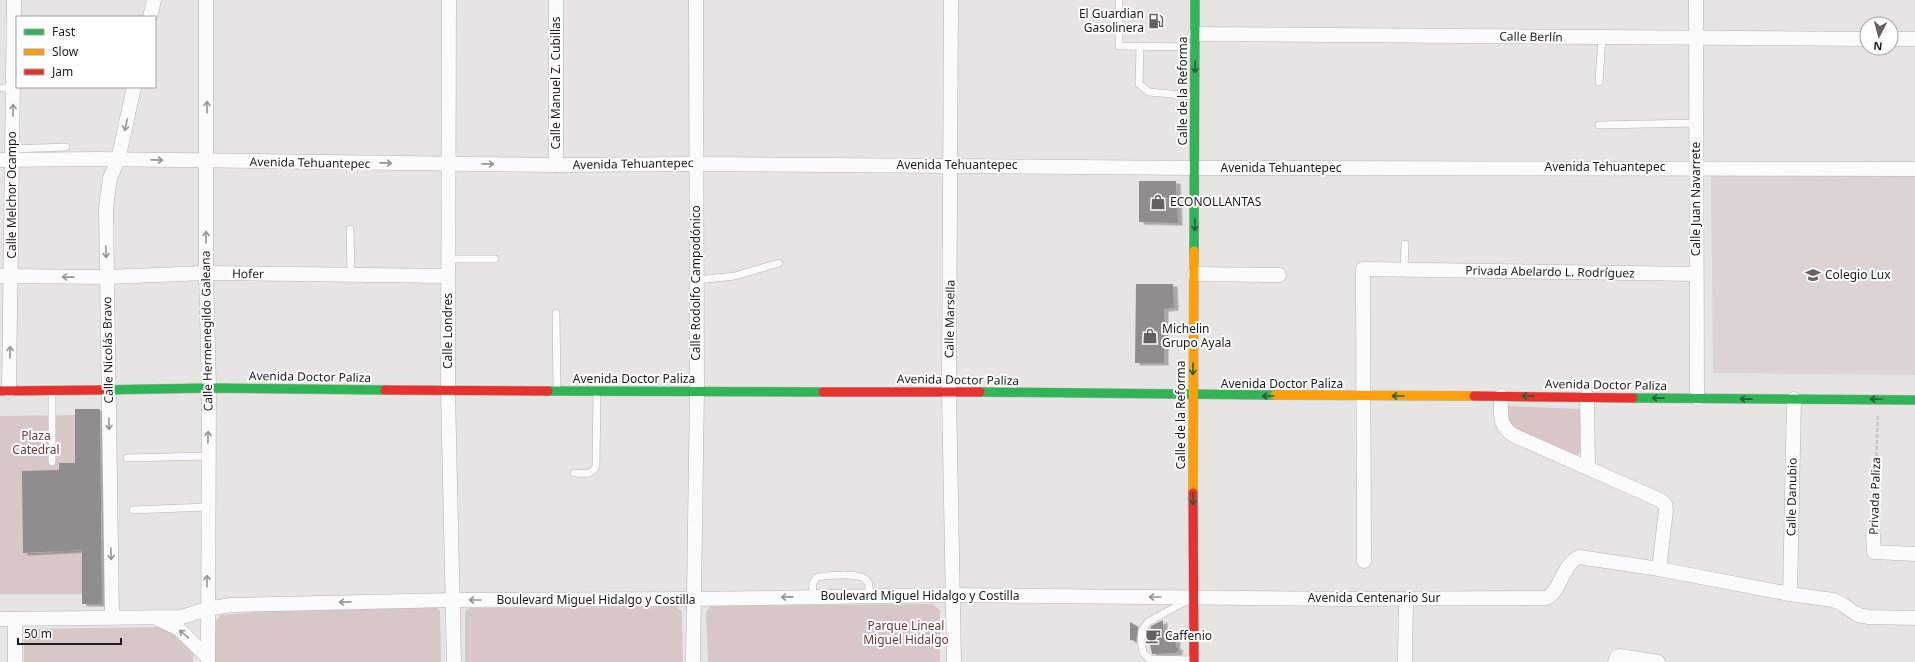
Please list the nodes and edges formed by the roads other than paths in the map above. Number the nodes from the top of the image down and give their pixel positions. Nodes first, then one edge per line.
1 (14, 0) edge
2 (154, 0) edge
3 (206, 0) edge
4 (449, 0) edge
5 (556, 0) edge
6 (696, 0) edge
7 (951, 0) edge
8 (1119, 0) edge
9 (1195, 0) edge
10 (1696, 0) edge
11 (150, 16) edge
12 (15, 32) edge
13 (1602, 37) junction
14 (1697, 38) junction
15 (1859, 39) edge
16 (1899, 39) edge
17 (1915, 39) edge
18 (1195, 41) junction
19 (1140, 46) junction
20 (1599, 82) dead end
21 (134, 88) edge
22 (1195, 97) junction
23 (1696, 123) junction
24 (1599, 125) dead end
25 (66, 147) dead end
26 (8, 157) edge
27 (118, 160) junction
28 (207, 162) junction
29 (449, 164) junction
30 (696, 164) junction
31 (556, 165) junction
32 (951, 165) junction
33 (1696, 167) junction
34 (1195, 168) junction
35 (1915, 169) edge
36 (350, 229) dead end
37 (1405, 244) dead end
38 (448, 259) junction
39 (495, 259) dead end
40 (779, 263) dead end
41 (1404, 270) junction
42 (206, 273) junction
43 (1194, 274) junction
44 (1695, 274) junction
45 (351, 275) junction
46 (1279, 275) dead end
47 (6, 276) edge
48 (448, 276) junction
49 (107, 278) junction
50 (696, 280) junction
51 (556, 313) dead end
52 (209, 388) junction
53 (108, 389) junction
54 (5, 391) edge
55 (52, 391) junction
56 (448, 391) junction
57 (557, 391) junction
58 (697, 391) junction
59 (597, 392) junction
60 (949, 392) junction
61 (1193, 395) junction
62 (1364, 396) junction
63 (1501, 396) junction
64 (1587, 396) junction
65 (1697, 398) junction
66 (1794, 399) junction
67 (1915, 400) edge
68 (208, 456) junction
69 (127, 458) dead end
70 (52, 462) dead end
71 (1588, 468) junction
72 (574, 473) dead end
73 (207, 507) junction
74 (134, 510) dead end
75 (1874, 535) road end
76 (1915, 554) edge
77 (1364, 561) dead end
78 (1659, 569) junction
79 (1790, 594) junction
80 (953, 595) junction
81 (812, 597) junction
82 (869, 597) junction
83 (1194, 597) junction
84 (694, 599) junction
85 (1406, 599) junction
86 (452, 600) junction
87 (207, 609) junction
88 (112, 617) junction
89 (155, 617) junction
90 (1915, 618) edge
91 (0, 619) edge
92 (15, 619) junction
93 (208, 660) edge
94 (1194, 661) edge
95 (15, 662) edge
96 (454, 662) edge
97 (692, 662) edge
98 (954, 662) edge
99 (1405, 662) edge
100 (1615, 662) edge
101 (1658, 662) edge

1 - 12 street, Calle Melchor Ocampo
2 - 11 street
28 -> 3 street, Calle Hermenegildo Galeana
4 - 29 street, Calle Londres
5 - 31 street, Calle Manuel Z. Cubillas
6 - 30 street, Calle Rodolfo Campodónico
7 - 32 street, Calle Marsella
8 - 19 lane
9 - 18 main road, Calle de la Reforma
10 - 14 street, Calle Juan Navarrete
26 -> 12 street, Calle Melchor Ocampo
13 - 14 street, Calle Berlín
13 - 18 street, Calle Berlín
13 - 20 lane
14 - 15 street, Calle Berlín
14 - 23 street, Calle Juan Navarrete
16 - 17 street
18 - 19 lane
18 -> 22 main road, Calle de la Reforma
19 - 22 lane
21 -> 27 street, Calle Nicolás Bravo
22 - 34 main road, Calle de la Reforma
23 - 24 lane
23 - 33 street, Calle Juan Navarrete
25 - 26 lane
26 - 27 street, Avenida Tehuantepec
26 - 47 street, Calle Melchor Ocampo
27 -> 28 street, Avenida Tehuantepec
27 -> 49 street, Calle Nicolás Bravo
28 -> 29 street, Avenida Tehuantepec
42 -> 28 street, Calle Hermenegildo Galeana
29 -> 31 street, Avenida Tehuantepec
29 - 38 street, Calle Londres
30 - 31 street, Avenida Tehuantepec
30 - 32 street, Avenida Tehuantepec
30 - 50 street, Calle Rodolfo Campodónico
32 - 34 street, Avenida Tehuantepec
32 - 60 street, Calle Marsella
33 - 34 street, Avenida Tehuantepec
33 - 35 street, Avenida Tehuantepec
33 - 44 street, Calle Juan Navarrete
34 -> 43 main road, Calle de la Reforma
36 - 45 lane
37 - 41 lane
38 - 39 lane
38 - 48 street, Calle Londres
40 - 50 lane
41 - 44 street, Privada Abelardo L. Rodríguez
41 - 62 street, Privada Abelardo L. Rodríguez
42 - 45 street, Hofer
42 - 49 street, Hofer
42 - 52 street, Calle Hermenegildo Galeana
43 - 46 street
43 -> 61 main road, Calle de la Reforma
44 - 65 street, Calle Juan Navarrete
45 - 48 street, Hofer
49 -> 47 street, Hofer
54 -> 47 street, Calle Melchor Ocampo
48 - 56 street, Calle Londres
49 - 53 street, Calle Nicolás Bravo
50 - 58 street, Calle Rodolfo Campodónico
51 - 57 lane
52 - 53 main road, Avenida Doctor Paliza
52 - 56 main road, Avenida Doctor Paliza
68 -> 52 street, Calle Hermenegildo Galeana
53 - 55 main road, Avenida Doctor Paliza
53 -> 88 street, Calle Nicolás Bravo
54 - 55 main road, Avenida Doctor Paliza
55 - 70 lane
56 - 57 main road, Avenida Doctor Paliza
56 - 86 street, Calle Londres
57 - 59 main road, Avenida Doctor Paliza
58 - 59 main road, Avenida Doctor Paliza
58 - 60 main road, Avenida Doctor Paliza
58 - 84 street, Calle Rodolfo Campodónico
59 - 72 lane
60 - 61 main road, Avenida Doctor Paliza
60 - 80 street, Calle Marsella
62 -> 61 main road, Avenida Doctor Paliza
61 -> 83 main road, Calle de la Reforma
63 -> 62 main road, Avenida Doctor Paliza
62 - 77 street
64 -> 63 main road, Avenida Doctor Paliza
63 - 71 street
65 -> 64 main road, Avenida Doctor Paliza
64 - 71 street
66 -> 65 main road, Avenida Doctor Paliza
67 -> 66 main road, Avenida Doctor Paliza
66 - 79 street, Calle Danubio
68 - 69 lane
68 - 73 street, Calle Hermenegildo Galeana
71 - 78 street
73 - 74 lane
87 -> 73 street, Calle Hermenegildo Galeana
75 - 76 street, Privada Paliza
78 - 79 street
78 - 85 street, Avenida Centenario Sur
79 - 90 street
80 - 82 street, Boulevard Miguel Hidalgo y Costilla
83 -> 80 street, Boulevard Miguel Hidalgo y Costilla
80 - 98 street, Calle Marsella
81 - 82 street, Boulevard Miguel Hidalgo y Costilla
81 - 82 lane
81 -> 84 street, Boulevard Miguel Hidalgo y Costilla
83 - 85 street, Avenida Centenario Sur
83 - 94 main road, Calle de la Reforma
83 - 94 lane
84 -> 86 street, Boulevard Miguel Hidalgo y Costilla
84 - 97 street, Calle Rodolfo Campodónico
85 - 99 street
86 -> 87 street, Boulevard Miguel Hidalgo y Costilla
86 - 96 street, Calle Londres
87 - 89 street, Boulevard Miguel Hidalgo y Costilla
87 - 93 street, Calle Hermenegildo Galeana
88 - 89 street, Boulevard Miguel Hidalgo y Costilla
88 - 92 street, Boulevard Miguel Hidalgo y Costilla
93 -> 89 street
91 - 92 street, Boulevard Miguel Hidalgo y Costilla
92 - 95 street
100 - 101 street

